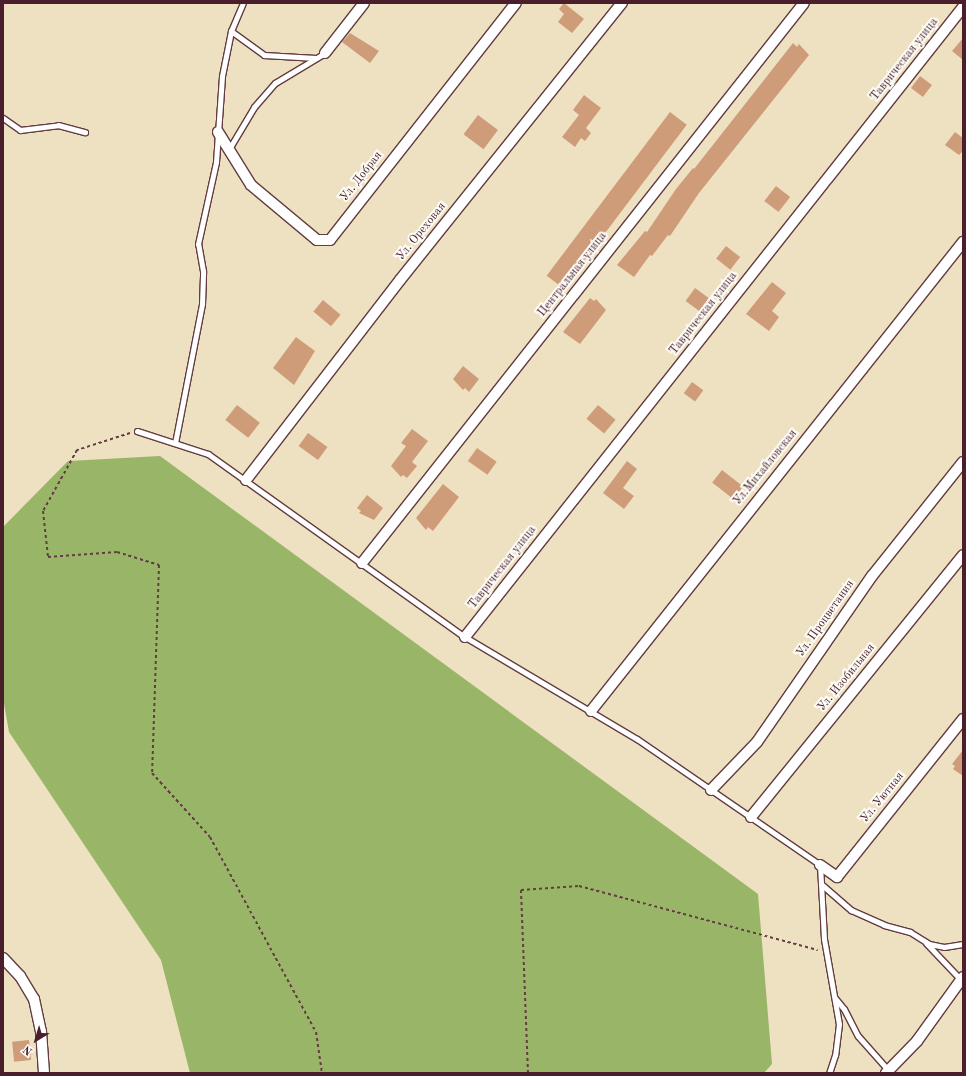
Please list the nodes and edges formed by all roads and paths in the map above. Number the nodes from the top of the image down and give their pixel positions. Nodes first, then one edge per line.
1 (243, 3) edge
2 (364, 3) edge
3 (516, 3) edge
4 (622, 3) edge
5 (804, 3) edge
6 (963, 7) edge
7 (231, 31) junction
8 (320, 56) junction
9 (3, 118) edge
10 (86, 132) dead end
11 (218, 132) junction
12 (229, 149) junction
13 (963, 242) edge
14 (136, 431) joint
15 (175, 443) junction
16 (963, 462) edge
17 (246, 480) junction
18 (963, 555) edge
19 (362, 563) junction
20 (465, 637) junction
21 (590, 711) junction
22 (963, 719) edge
23 (711, 790) junction
24 (751, 817) junction
25 (820, 865) junction
26 (821, 884) junction
27 (923, 940) junction
28 (963, 944) edge
29 (818, 950) dead end
30 (3, 958) edge
31 (962, 979) edge
32 (835, 997) junction
33 (887, 1072) edge
34 (44, 1073) edge
35 (322, 1073) edge
36 (528, 1073) edge
37 (829, 1073) edge

1 - 7 lane
2 - 8 street
3 - 12 street, Ул. Добрая
4 - 17 street, Ул. Ореховая
5 - 19 street, Центральная улица
6 - 20 street, Таврическая улица
7 - 8 lane
7 - 11 lane
8 - 12 lane
9 - 10 lane
11 - 12 street, Ул. Добрая
11 - 15 lane
13 - 21 street, Ул.Михайловская
14 - 15 lane
14 - 35 path
15 - 17 lane
16 - 23 street, Ул. Процветания
17 - 19 lane
18 - 24 street, Ул. Изобильная
19 - 20 lane
20 - 21 lane
21 - 23 lane
22 - 25 street, Ул. Уютная
23 - 24 lane
24 - 25 lane
25 - 26 lane
26 - 27 lane
26 - 32 lane
27 - 28 lane
27 - 31 lane
29 - 36 path
30 - 34 street
31 - 33 street
32 - 33 lane
32 - 37 lane

